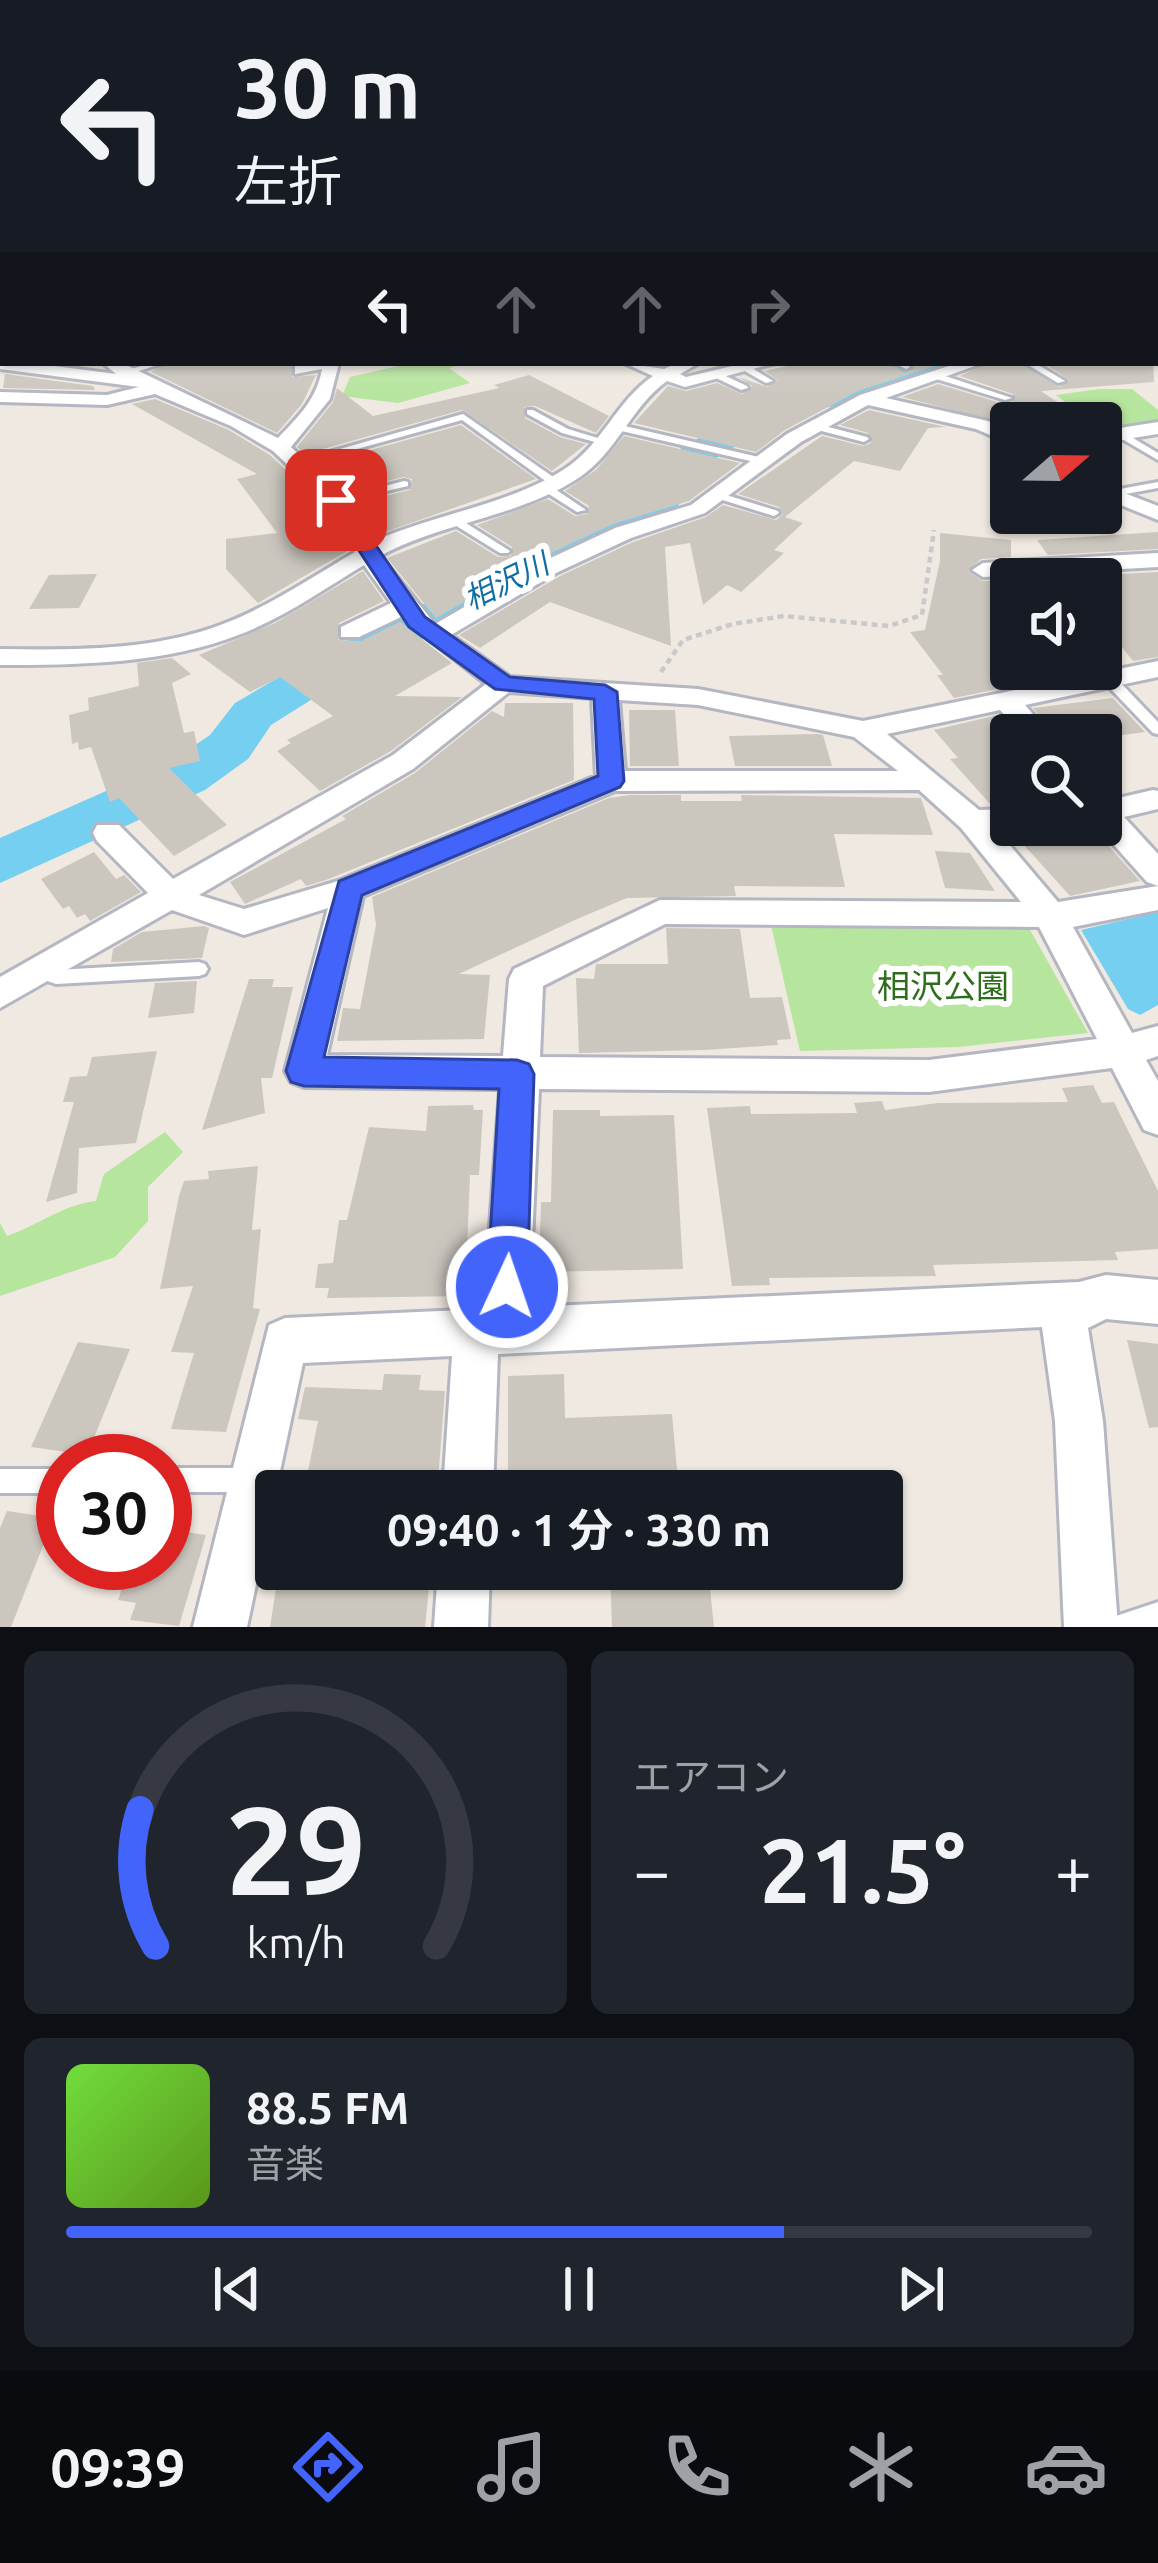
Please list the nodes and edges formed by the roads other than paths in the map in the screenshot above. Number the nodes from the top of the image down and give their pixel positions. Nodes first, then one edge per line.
1 (22, 366) edge
2 (316, 366) edge
3 (328, 366) edge
4 (639, 366) edge
5 (683, 366) edge
6 (964, 366) edge
7 (1035, 366) edge
8 (301, 370) dead end
9 (768, 372) edge
10 (715, 374) junction
11 (659, 375) junction
12 (933, 375) junction
13 (134, 376) edge
14 (1061, 380) dead end
15 (744, 388) dead end
16 (0, 397) edge
17 (1008, 398) dead end
18 (866, 399) junction
19 (530, 412) dead end
20 (813, 426) junction
21 (693, 427) dead end
22 (1158, 428) edge
23 (990, 430) edge
24 (1122, 433) edge
25 (611, 434) junction
26 (677, 438) junction
27 (864, 440) dead end
28 (1122, 440) edge
29 (288, 455) junction
30 (1158, 457) edge
31 (763, 461) junction
32 (404, 484) dead end
33 (550, 485) junction
34 (1158, 485) edge
35 (1122, 490) edge
36 (721, 496) junction
37 (1122, 499) edge
38 (336, 500) junction
39 (581, 510) dead end
40 (774, 513) dead end
41 (1158, 514) edge
42 (454, 520) junction
43 (504, 550) dead end
44 (369, 556) junction
45 (1158, 560) edge
46 (983, 571) dead end
47 (421, 623) junction
48 (350, 632) dead end
49 (0, 657) edge
50 (1158, 669) edge
51 (1122, 676) edge
52 (503, 684) junction
53 (1061, 690) edge
54 (1120, 690) edge
55 (619, 693) junction
56 (1008, 702) junction
57 (1018, 714) edge
58 (863, 730) junction
59 (1158, 730) edge
60 (927, 780) junction
61 (611, 781) junction
62 (1153, 800) dead end
63 (1122, 808) edge
64 (990, 820) edge
65 (972, 821) junction
66 (108, 832) dead end
67 (1122, 835) edge
68 (1158, 874) edge
69 (349, 889) junction
70 (172, 898) junction
71 (1158, 898) edge
72 (1048, 914) junction
73 (199, 969) dead end
74 (39, 971) junction
75 (0, 994) edge
76 (1141, 1046) edge
77 (517, 1074) junction
78 (1158, 1118) edge
79 (1076, 1303) junction
80 (1158, 1303) edge
81 (490, 1333) junction
82 (471, 1470) edge
83 (192, 1480) edge
84 (253, 1480) junction
85 (0, 1481) edge
86 (36, 1481) edge
87 (463, 1590) edge
88 (1158, 1616) edge
89 (220, 1627) edge
90 (461, 1627) edge
91 (1091, 1627) edge
92 (1123, 1627) edge

1 - 13 street
2 - 8 street
3 - 29 street
4 - 11 street
5 - 11 street
6 - 12 street
7 - 14 lane
9 - 10 street
10 - 11 street
10 - 15 lane
11 - 25 street
12 - 17 lane
12 - 18 street
13 - 16 street
13 - 29 street
18 - 20 street
18 - 23 street
19 - 25 lane
20 - 27 lane
20 - 31 street
21 - 26 lane
22 - 24 street
25 - 26 lane
25 - 33 street
26 - 31 lane
28 - 30 lane
29 - 33 lane
29 - 38 street
31 - 36 street
32 - 38 lane
33 - 39 lane
33 - 42 street
34 - 35 lane
36 - 40 lane
36 - 47 street
37 - 41 street
38 - 44 street
42 - 43 lane
42 - 44 street
44 - 47 street
44 - 49 street
45 - 46 street
47 - 48 street
47 - 52 street
50 - 51 street
52 - 55 street
52 - 70 street
53 - 56 street
54 - 59 lane
55 - 58 street
55 - 61 street
56 - 57 street
56 - 58 street
58 - 60 street
60 - 61 street
60 - 65 street
61 - 69 street
62 - 63 street
64 - 65 street
65 - 72 street
66 - 70 street
67 - 68 street
69 - 70 street
69 - 77 street
70 - 74 street
71 - 72 street
72 - 76 street
72 - 77 street
73 - 74 lane
74 - 75 street
76 - 77 street
76 - 78 street
77 - 81 street
79 - 80 street
79 - 81 street
79 - 91 street
81 - 82 street
81 - 84 street
83 - 84 lane
84 - 89 street
85 - 86 lane
87 - 90 street
88 - 92 lane

